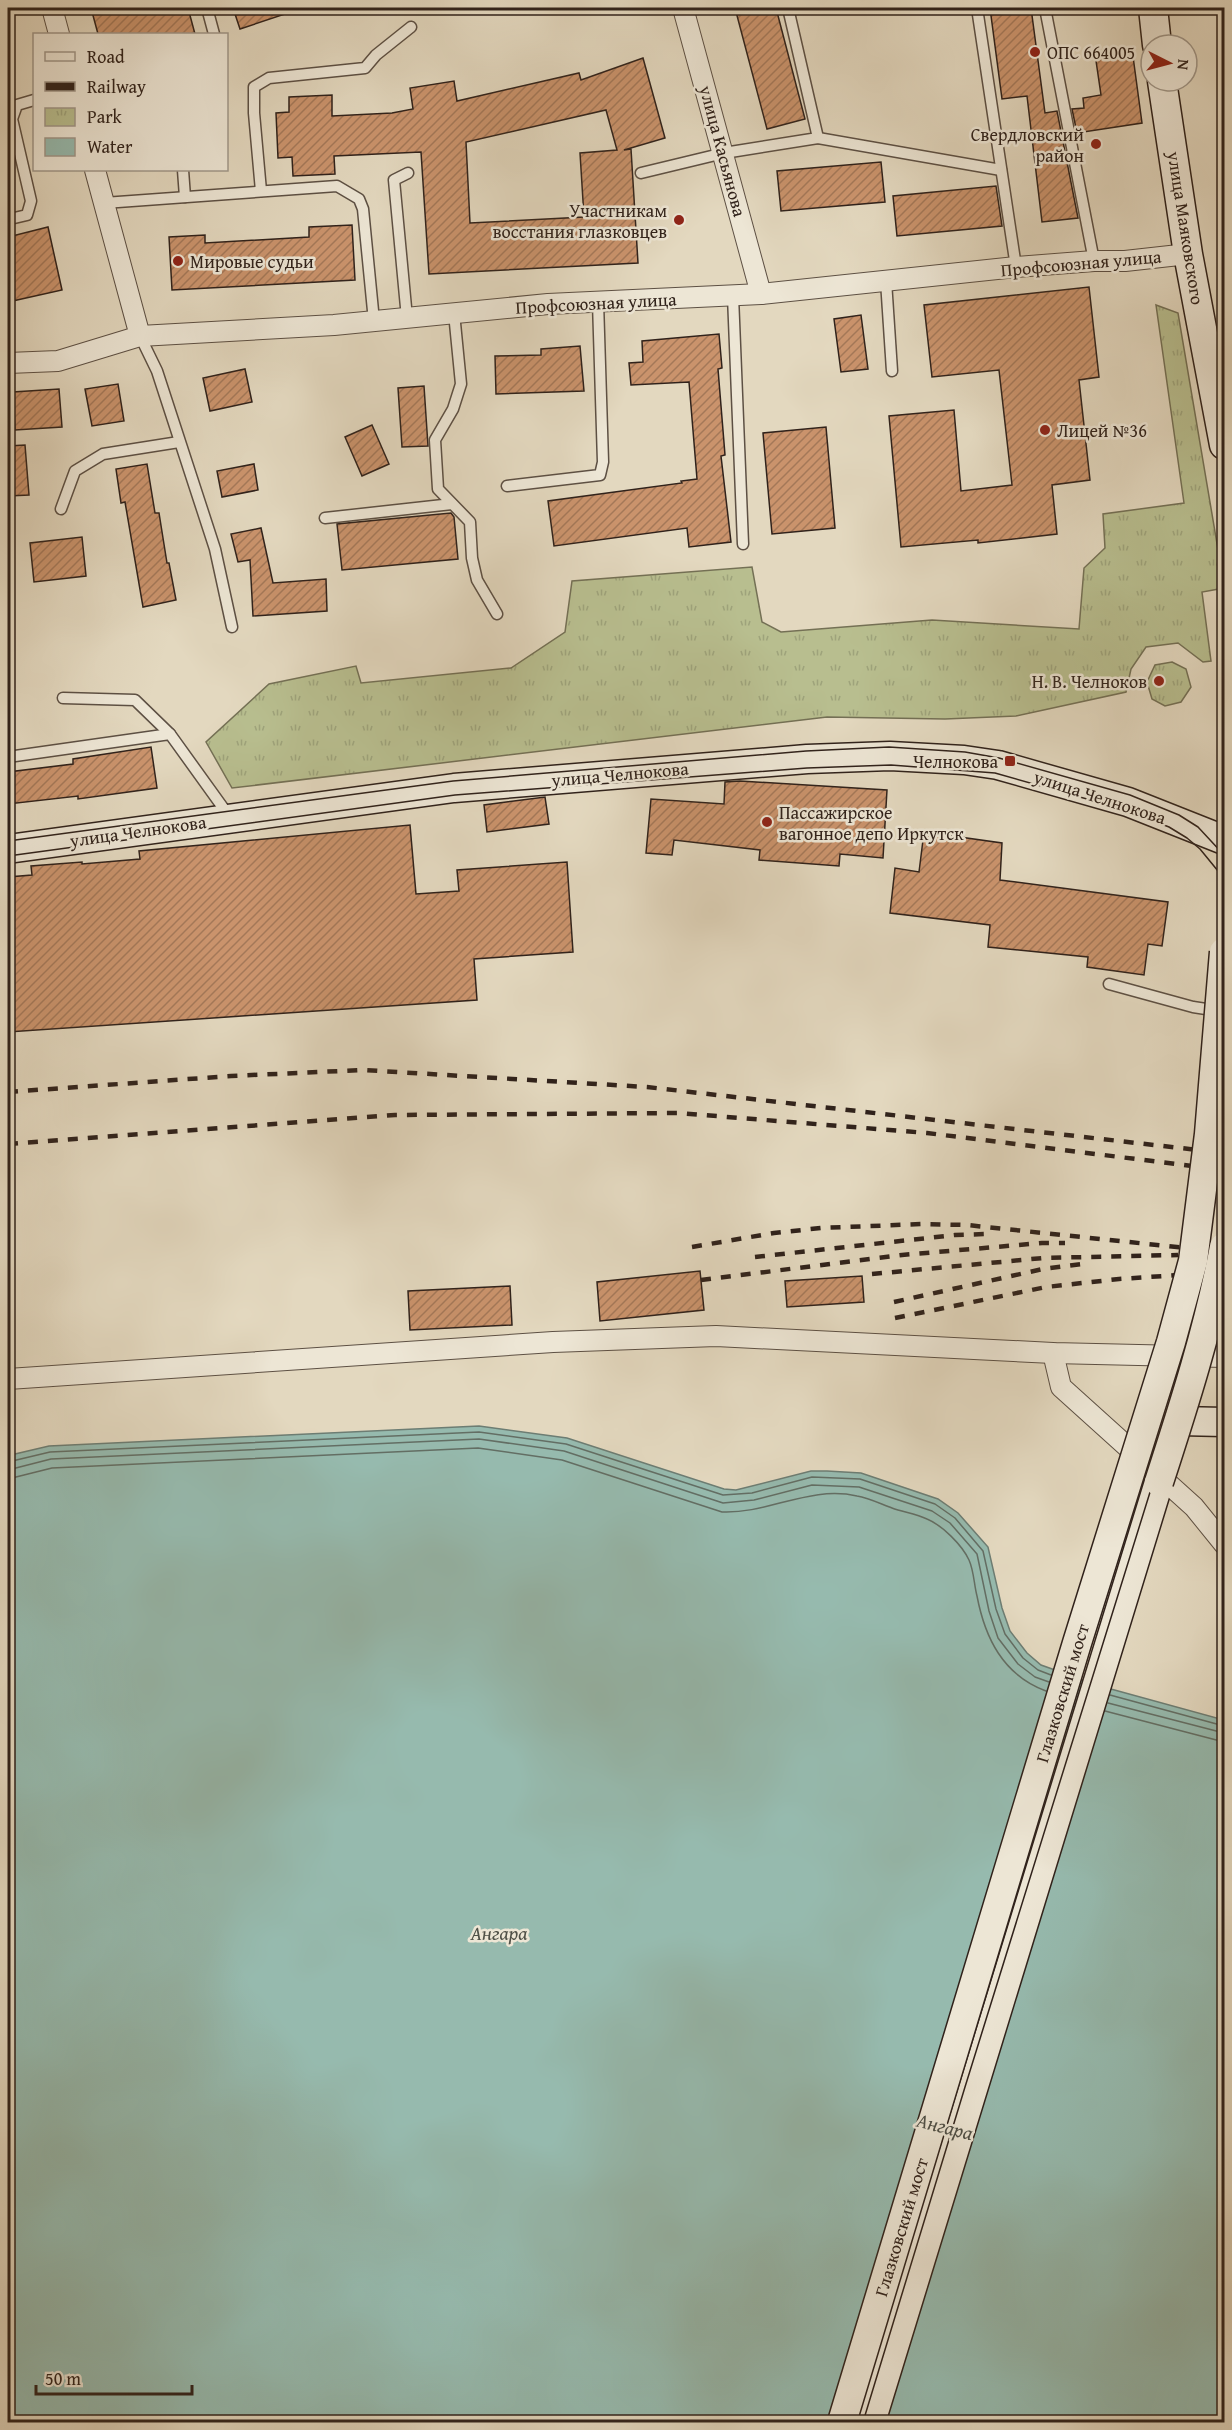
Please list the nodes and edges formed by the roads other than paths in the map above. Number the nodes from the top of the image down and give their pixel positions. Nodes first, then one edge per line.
1 (52, 8) edge
2 (207, 8) edge
3 (683, 8) edge
4 (788, 8) edge
5 (977, 8) edge
6 (1045, 8) edge
7 (1153, 8) edge
8 (411, 27) dead end
9 (59, 33) edge
10 (214, 33) edge
11 (1156, 33) edge
12 (1164, 93) edge
13 (33, 100) edge
14 (818, 138) junction
15 (724, 153) junction
16 (1001, 170) junction
17 (95, 171) edge
18 (183, 171) edge
19 (408, 173) dead end
20 (641, 173) dead end
21 (261, 191) junction
22 (185, 197) junction
23 (104, 203) junction
24 (10, 219) dead end
25 (1188, 254) junction
26 (1095, 261) junction
27 (1016, 267) junction
28 (886, 281) junction
29 (761, 294) junction
30 (733, 296) junction
31 (598, 302) junction
32 (454, 313) junction
33 (407, 318) junction
34 (374, 321) junction
35 (140, 336) junction
36 (8, 363) edge
37 (892, 371) dead end
38 (179, 442) junction
39 (1224, 445) edge
40 (507, 486) dead end
41 (452, 504) junction
42 (61, 509) dead end
43 (325, 518) dead end
44 (743, 544) dead end
45 (497, 614) dead end
46 (232, 627) dead end
47 (63, 698) dead end
48 (170, 734) junction
49 (8, 757) edge
50 (231, 818) junction
51 (1224, 840) edge
52 (8, 849) edge
53 (1224, 952) edge
54 (1109, 984) dead end
55 (1224, 1012) edge
56 (1224, 1247) edge
57 (1053, 1353) junction
58 (1224, 1357) edge
59 (8, 1379) edge
60 (1179, 1421) junction
61 (1224, 1422) edge
62 (1224, 1544) edge
63 (842, 2422) edge
64 (871, 2422) edge

1 - 9 street
2 - 10 lane
3 - 15 street, улица Касьянова
4 - 14 lane
5 - 16 lane
6 - 26 lane
7 - 11 main road
8 - 21 lane
12 - 25 main road, улица Маяковского
13 - 24 lane
14 - 15 lane
14 - 16 lane
15 - 20 lane
15 - 29 street, улица Касьянова
16 - 27 lane
17 - 23 street
18 - 22 lane
19 - 33 lane
21 - 22 lane
21 - 34 lane
22 - 23 lane
23 - 35 street
25 - 26 street, Профсоюзная улица
25 - 39 main road, улица Маяковского
26 - 27 street, Профсоюзная улица
27 - 28 street, Профсоюзная улица
28 - 29 street, Профсоюзная улица
28 - 37 lane
29 - 30 street, Профсоюзная улица
30 - 31 street, Профсоюзная улица
30 - 44 lane
31 - 32 street, Профсоюзная улица
31 - 40 lane
32 - 33 street, Профсоюзная улица
32 - 41 lane
33 - 34 street, Профсоюзная улица
34 - 35 street, Профсоюзная улица
35 - 36 street, Профсоюзная улица
35 - 38 lane
38 - 42 lane
38 - 46 lane
41 - 43 lane
41 - 45 lane
47 - 48 lane
48 - 49 lane
48 - 50 lane
50 - 51 main road, улица Челнокова
50 - 52 main road, улица Челнокова
53 - 63 main road, Глазковский мост, bridge
54 - 55 lane
56 - 60 main road, Глазковский мост, bridge
57 - 58 street
57 - 59 street
57 - 62 street
60 - 61 main road
60 - 64 main road, Глазковский мост, bridge

